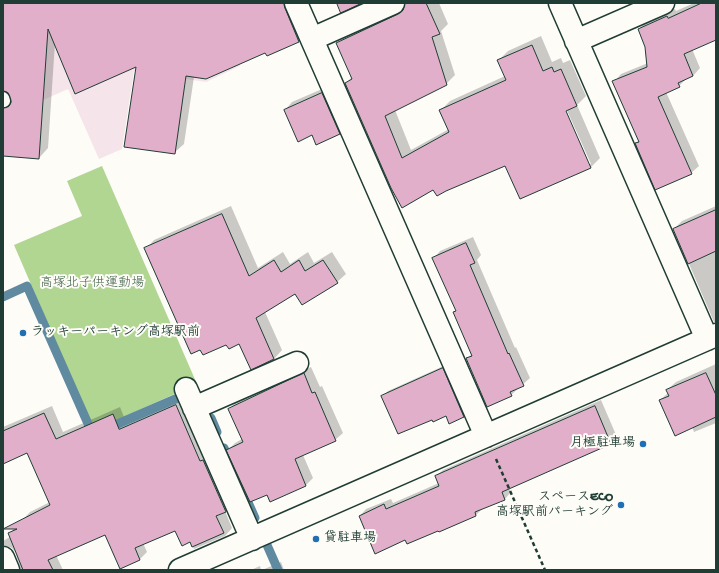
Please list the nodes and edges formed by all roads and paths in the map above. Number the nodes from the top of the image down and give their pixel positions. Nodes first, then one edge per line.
1 (296, 3) edge
2 (393, 3) edge
3 (560, 3) edge
4 (663, 3) edge
5 (312, 39) junction
6 (576, 41) junction
7 (712, 337) edge
8 (297, 363) dead end
9 (486, 436) junction
10 (252, 539) junction
11 (3, 558) edge
12 (8, 570) edge
13 (180, 570) edge
14 (545, 570) edge

1 - 5 street
2 - 5 street
3 - 6 street
4 - 6 street
5 - 9 street
6 - 7 street
7 - 9 street
8 - 10 street
9 - 10 street
9 - 14 path
10 - 13 street
11 - 12 street

